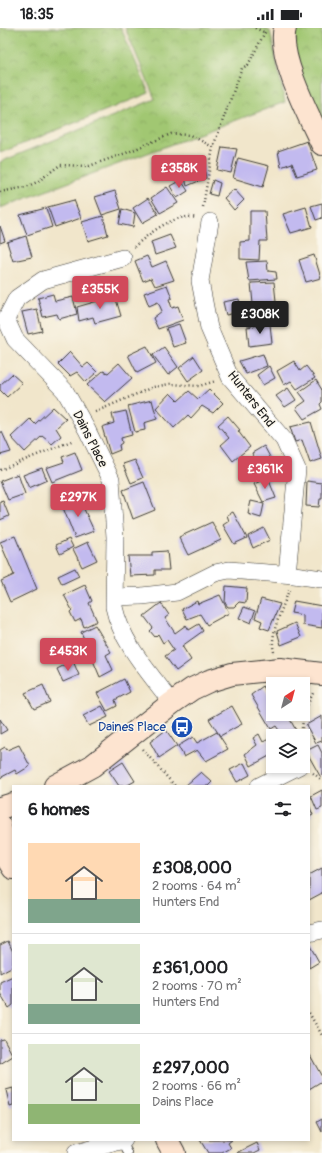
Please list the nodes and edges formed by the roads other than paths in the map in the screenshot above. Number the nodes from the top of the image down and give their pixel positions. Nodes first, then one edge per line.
1 (285, 28) edge
2 (322, 144) edge
3 (210, 222) road end
4 (123, 258) road end
5 (3, 317) edge
6 (291, 574) junction
7 (322, 579) edge
8 (114, 597) junction
9 (321, 673) edge
10 (172, 703) junction
11 (285, 773) edge
12 (57, 785) edge
13 (261, 785) edge
14 (12, 804) edge
15 (0, 808) edge
16 (0, 826) edge
17 (12, 866) edge
18 (322, 930) edge
19 (310, 933) edge
20 (168, 1141) edge
21 (124, 1144) edge
22 (76, 1153) edge
23 (174, 1153) edge

1 - 2 street
3 - 6 street, Hunters End
4 - 5 street, Dains Place
5 - 8 street, Dains Place
6 - 7 street
6 - 8 street
8 - 10 street, Dains Place
9 - 10 street
10 - 12 street
11 - 13 street
14 - 15 street
16 - 17 street
18 - 19 street
20 - 23 street
21 - 22 street

